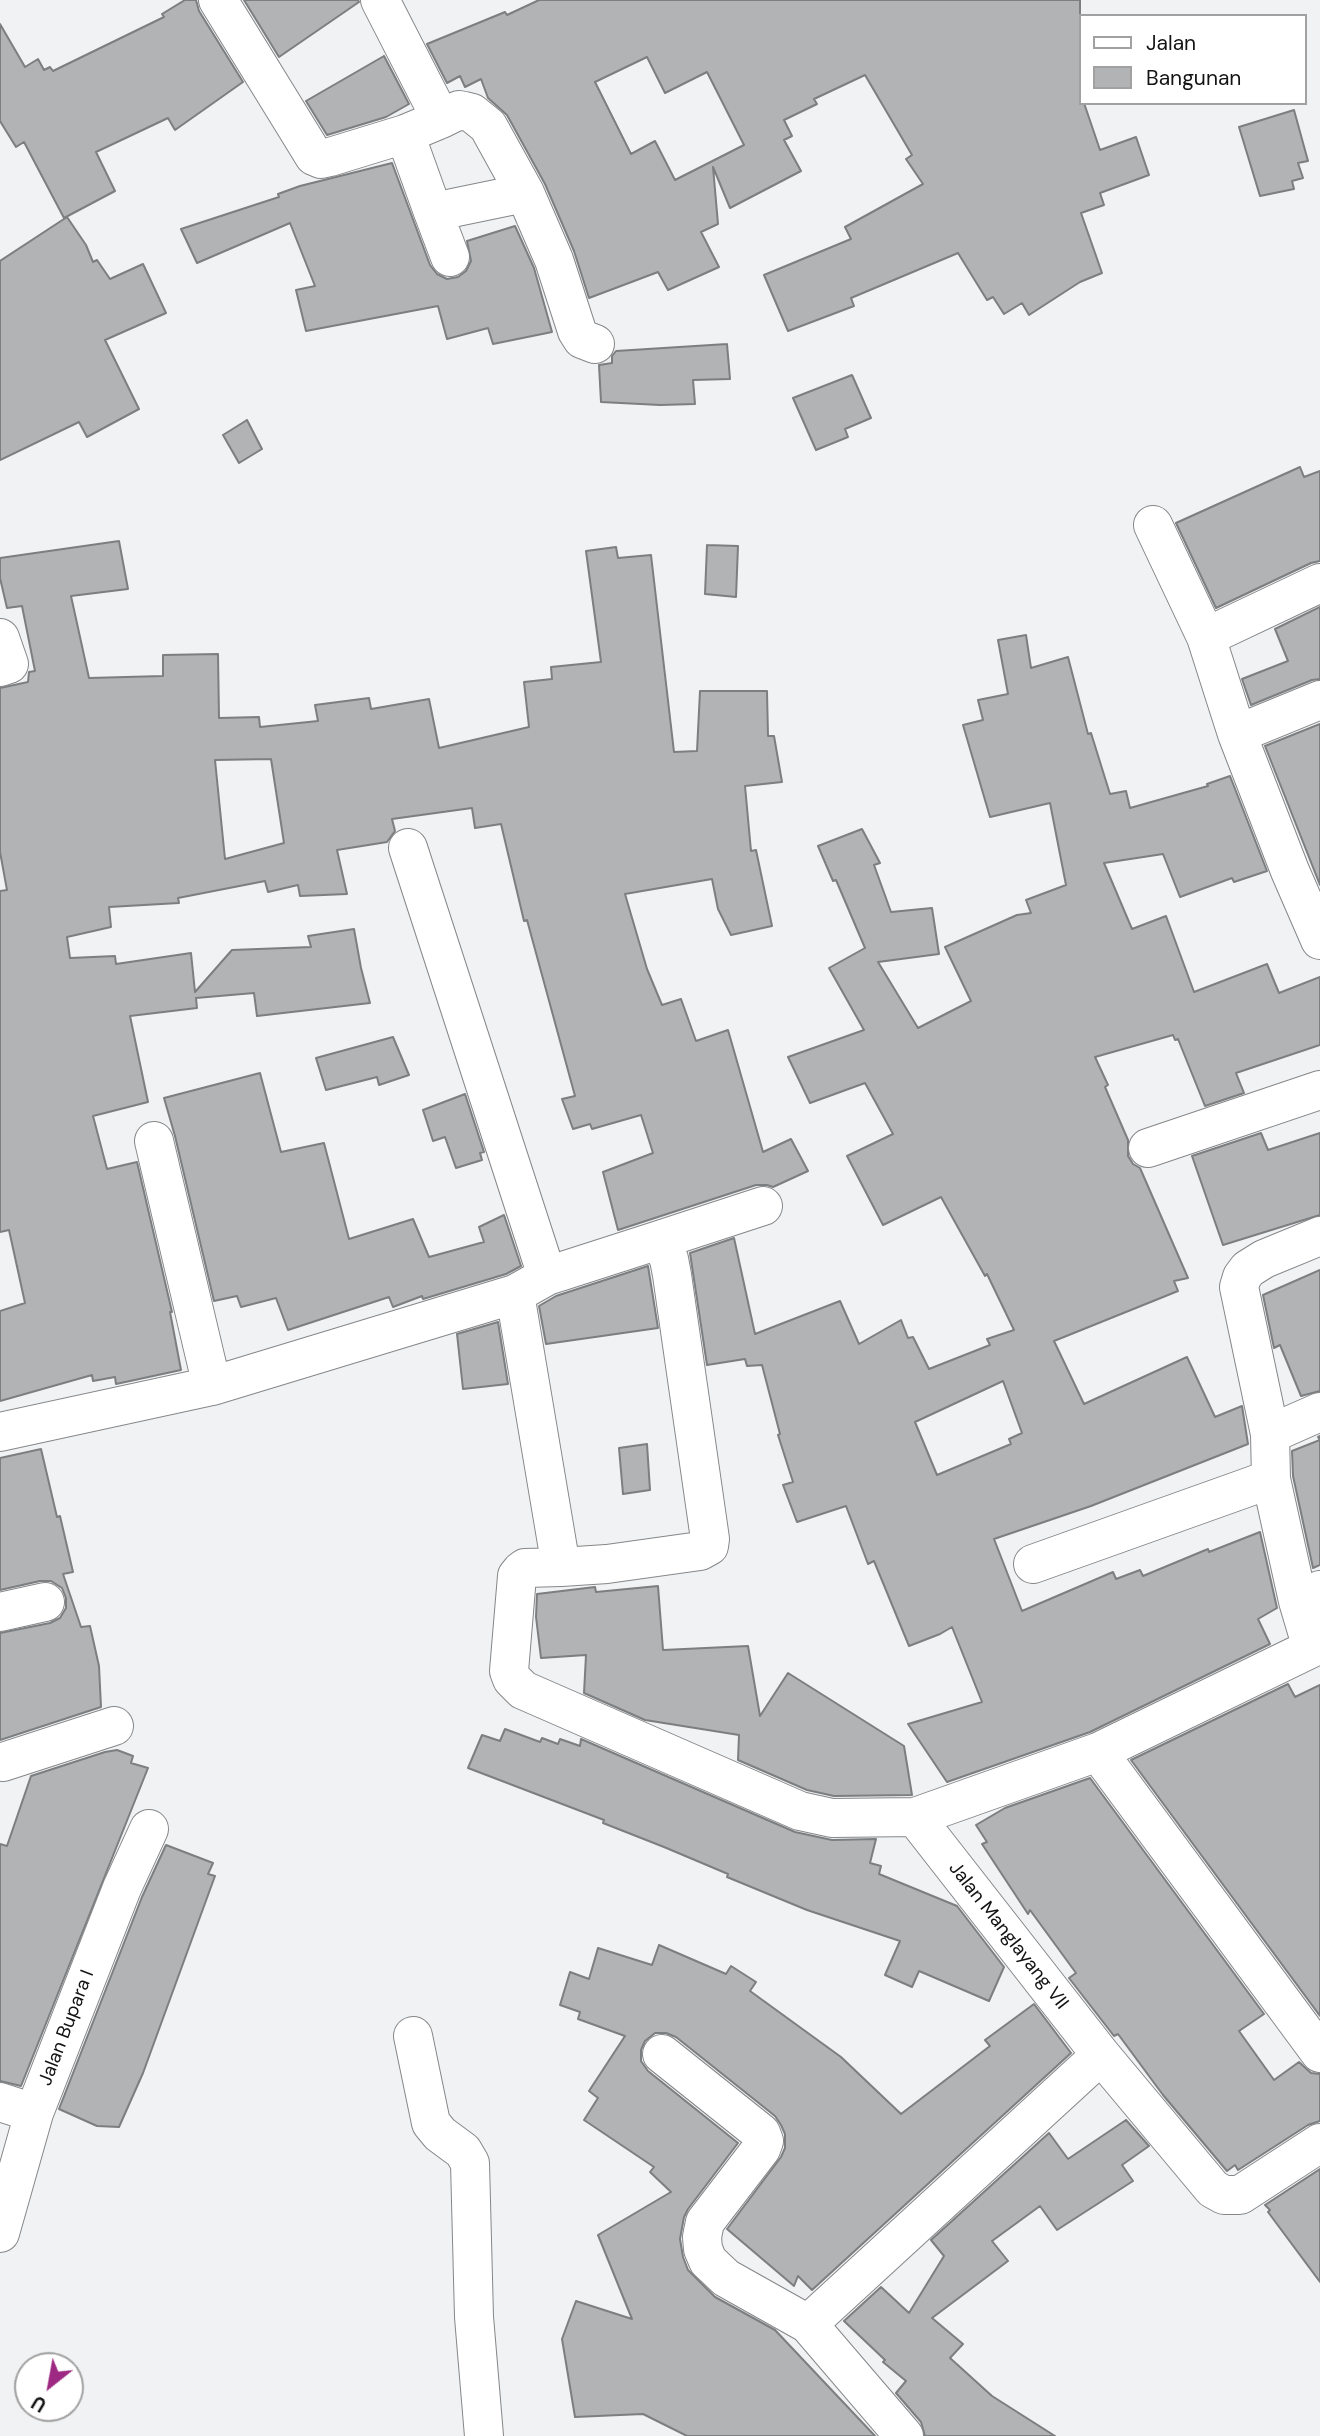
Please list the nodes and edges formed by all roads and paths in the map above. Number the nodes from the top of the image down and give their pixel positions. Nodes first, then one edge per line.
1 (218, 0) edge
2 (380, 0) edge
3 (442, 119) junction
4 (405, 134) junction
5 (525, 193) junction
6 (433, 212) junction
7 (450, 257) dead end
8 (595, 344) dead end
9 (1153, 525) dead end
10 (1320, 583) edge
11 (1206, 637) junction
12 (0, 638) edge
13 (0, 667) edge
14 (1320, 699) edge
15 (1237, 734) junction
16 (408, 848) dead end
17 (1320, 940) edge
18 (1320, 1090) edge
19 (154, 1141) dead end
20 (1148, 1149) dead end
21 (763, 1206) dead end
22 (1320, 1236) edge
23 (659, 1240) junction
24 (547, 1276) junction
25 (514, 1294) junction
26 (212, 1386) junction
27 (1320, 1412) edge
28 (0, 1432) edge
29 (1270, 1434) junction
30 (1271, 1479) junction
31 (1032, 1564) dead end
32 (561, 1567) junction
33 (1309, 1595) edge
34 (46, 1602) dead end
35 (0, 1612) edge
36 (1316, 1651) edge
37 (114, 1726) dead end
38 (1098, 1752) junction
39 (1, 1765) edge
40 (915, 1817) junction
41 (149, 1829) dead end
42 (413, 2036) dead end
43 (1320, 2053) edge
44 (662, 2054) dead end
45 (1101, 2055) junction
46 (17, 2108) edge
47 (1320, 2143) edge
48 (0, 2233) edge
49 (808, 2324) junction
50 (484, 2436) edge
51 (904, 2436) edge

1 - 4 street
2 - 3 street
3 - 4 street
3 - 5 street
4 - 6 street
5 - 6 street
5 - 8 street
6 - 7 street
9 - 11 street
10 - 11 street
11 - 15 street
12 - 13 street
14 - 15 street
15 - 17 street
16 - 24 street
18 - 20 street
19 - 26 street
21 - 23 street
22 - 29 street
23 - 24 street
23 - 32 street
24 - 25 street
25 - 26 street
25 - 32 street
26 - 28 street
27 - 29 street
29 - 30 street
30 - 31 street
30 - 33 street
32 - 40 street
33 - 36 street
34 - 35 street
36 - 38 street
37 - 39 street
38 - 40 street
38 - 43 street
40 - 45 street, Jalan Manglayang VII
41 - 46 street, Jalan Bupara I
42 - 50 street
44 - 49 street
45 - 47 street, Jalan Manglayang VII
45 - 49 street
46 - 48 street, Jalan Bupara I
49 - 51 street

